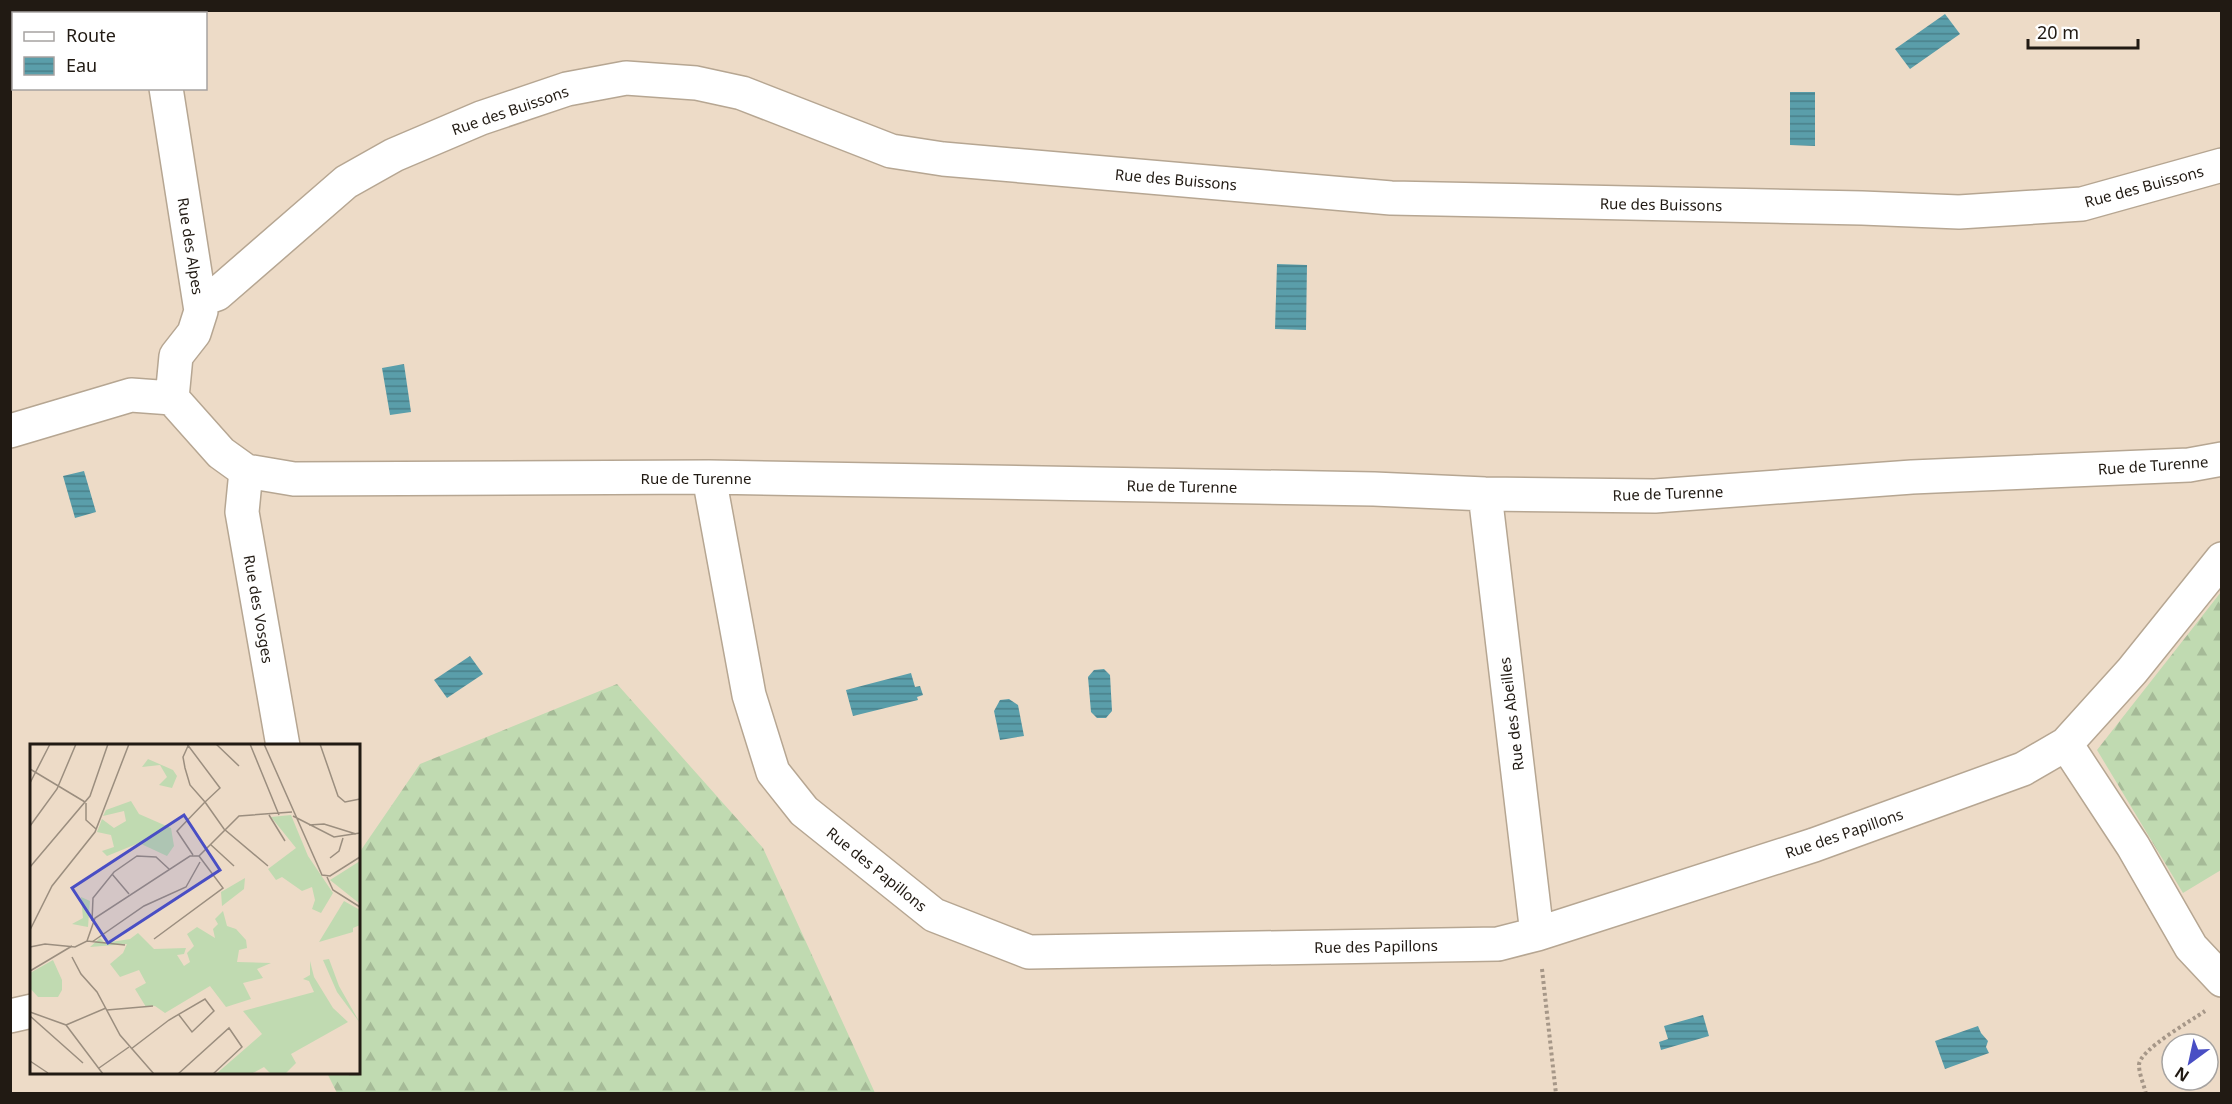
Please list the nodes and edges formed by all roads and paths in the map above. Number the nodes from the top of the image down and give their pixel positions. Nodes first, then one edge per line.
1 (166, 90) edge
2 (2222, 165) edge
3 (200, 300) junction
4 (172, 398) junction
5 (10, 431) edge
6 (2222, 459) edge
7 (246, 471) junction
8 (709, 477) junction
9 (1485, 494) junction
10 (2222, 559) edge
11 (283, 744) edge
12 (2066, 744) junction
13 (1537, 934) junction
14 (2216, 994) edge
15 (30, 1011) edge
16 (10, 1016) edge
17 (1556, 1094) edge
18 (2146, 1094) edge

1 - 3 street, Rue des Alpes
2 - 3 street, Rue des Buissons
3 - 4 street, Rue des Alpes
4 - 5 street
4 - 7 street, Rue de Turenne
6 - 9 street, Rue de Turenne
7 - 8 street, Rue de Turenne
7 - 11 street, Rue des Vosges
8 - 9 street, Rue de Turenne
8 - 13 street, Rue des Papillons
9 - 13 street, Rue des Abeilles
10 - 12 street, Rue des Papillons
12 - 13 street, Rue des Papillons
12 - 14 street
13 - 17 path
14 - 18 path
15 - 16 street

